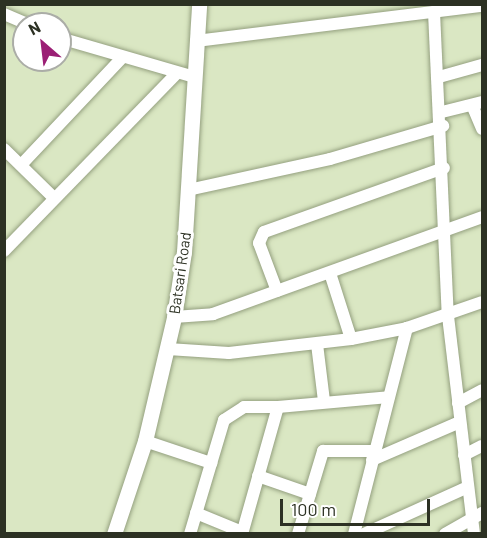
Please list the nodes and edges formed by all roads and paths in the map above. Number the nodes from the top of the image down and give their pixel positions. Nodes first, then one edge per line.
1 (199, 4) edge
2 (483, 6) edge
3 (434, 12) junction
4 (196, 40) junction
5 (72, 42) edge
6 (121, 59) junction
7 (483, 65) edge
8 (177, 73) junction
9 (194, 77) junction
10 (439, 77) junction
11 (477, 104) edge
12 (442, 112) junction
13 (443, 126) junction
14 (483, 129) edge
15 (4, 149) edge
16 (21, 165) junction
17 (444, 168) junction
18 (188, 190) junction
19 (54, 198) junction
20 (483, 218) edge
21 (445, 231) junction
22 (4, 251) edge
23 (330, 273) junction
24 (278, 291) junction
25 (483, 302) edge
26 (448, 316) junction
27 (174, 317) junction
28 (407, 328) junction
29 (351, 339) junction
30 (317, 344) junction
31 (168, 349) junction
32 (483, 390) edge
33 (389, 397) junction
34 (324, 401) junction
35 (458, 403) junction
36 (278, 407) junction
37 (460, 422) junction
38 (145, 441) junction
39 (483, 446) edge
40 (464, 455) junction
41 (373, 456) junction
42 (211, 464) junction
43 (258, 476) junction
44 (468, 487) junction
45 (310, 494) junction
46 (196, 513) junction
47 (477, 516) edge
48 (242, 533) edge
49 (114, 534) edge
50 (190, 534) edge
51 (298, 534) edge
52 (354, 534) edge
53 (364, 534) edge
54 (445, 534) edge
55 (474, 534) edge

1 - 4 main road, Batsari Road
2 - 3 street
3 - 4 street
3 - 10 street
4 - 9 main road, Batsari Road
5 - 6 street
6 - 8 street
6 - 16 street
7 - 10 street
8 - 9 street
8 - 19 street
9 - 18 main road, Batsari Road
10 - 12 street
11 - 12 street
11 - 14 street
12 - 13 street
13 - 17 street
13 - 18 street
15 - 16 street
16 - 19 street
17 - 21 street
17 - 24 street
18 - 27 main road, Batsari Road
19 - 22 street
20 - 21 street
21 - 23 street
21 - 26 street
23 - 24 street
23 - 29 street
24 - 27 street
25 - 26 street
26 - 28 street
26 - 35 street
27 - 31 main road, Batsari Road
28 - 29 street
28 - 33 street
29 - 30 street
30 - 31 street
30 - 34 street
31 - 38 main road, Batsari Road
32 - 35 street
33 - 34 street
33 - 41 street
34 - 36 street
35 - 37 street
36 - 42 street
36 - 43 street
37 - 40 street
37 - 41 street
38 - 42 street
38 - 49 main road, Batsari Road
39 - 40 street
40 - 44 street
41 - 45 street
41 - 52 street
42 - 46 street
43 - 45 street
43 - 48 street
44 - 47 street
44 - 53 street
45 - 51 street
46 - 48 street
46 - 50 street
47 - 54 street
47 - 55 street

